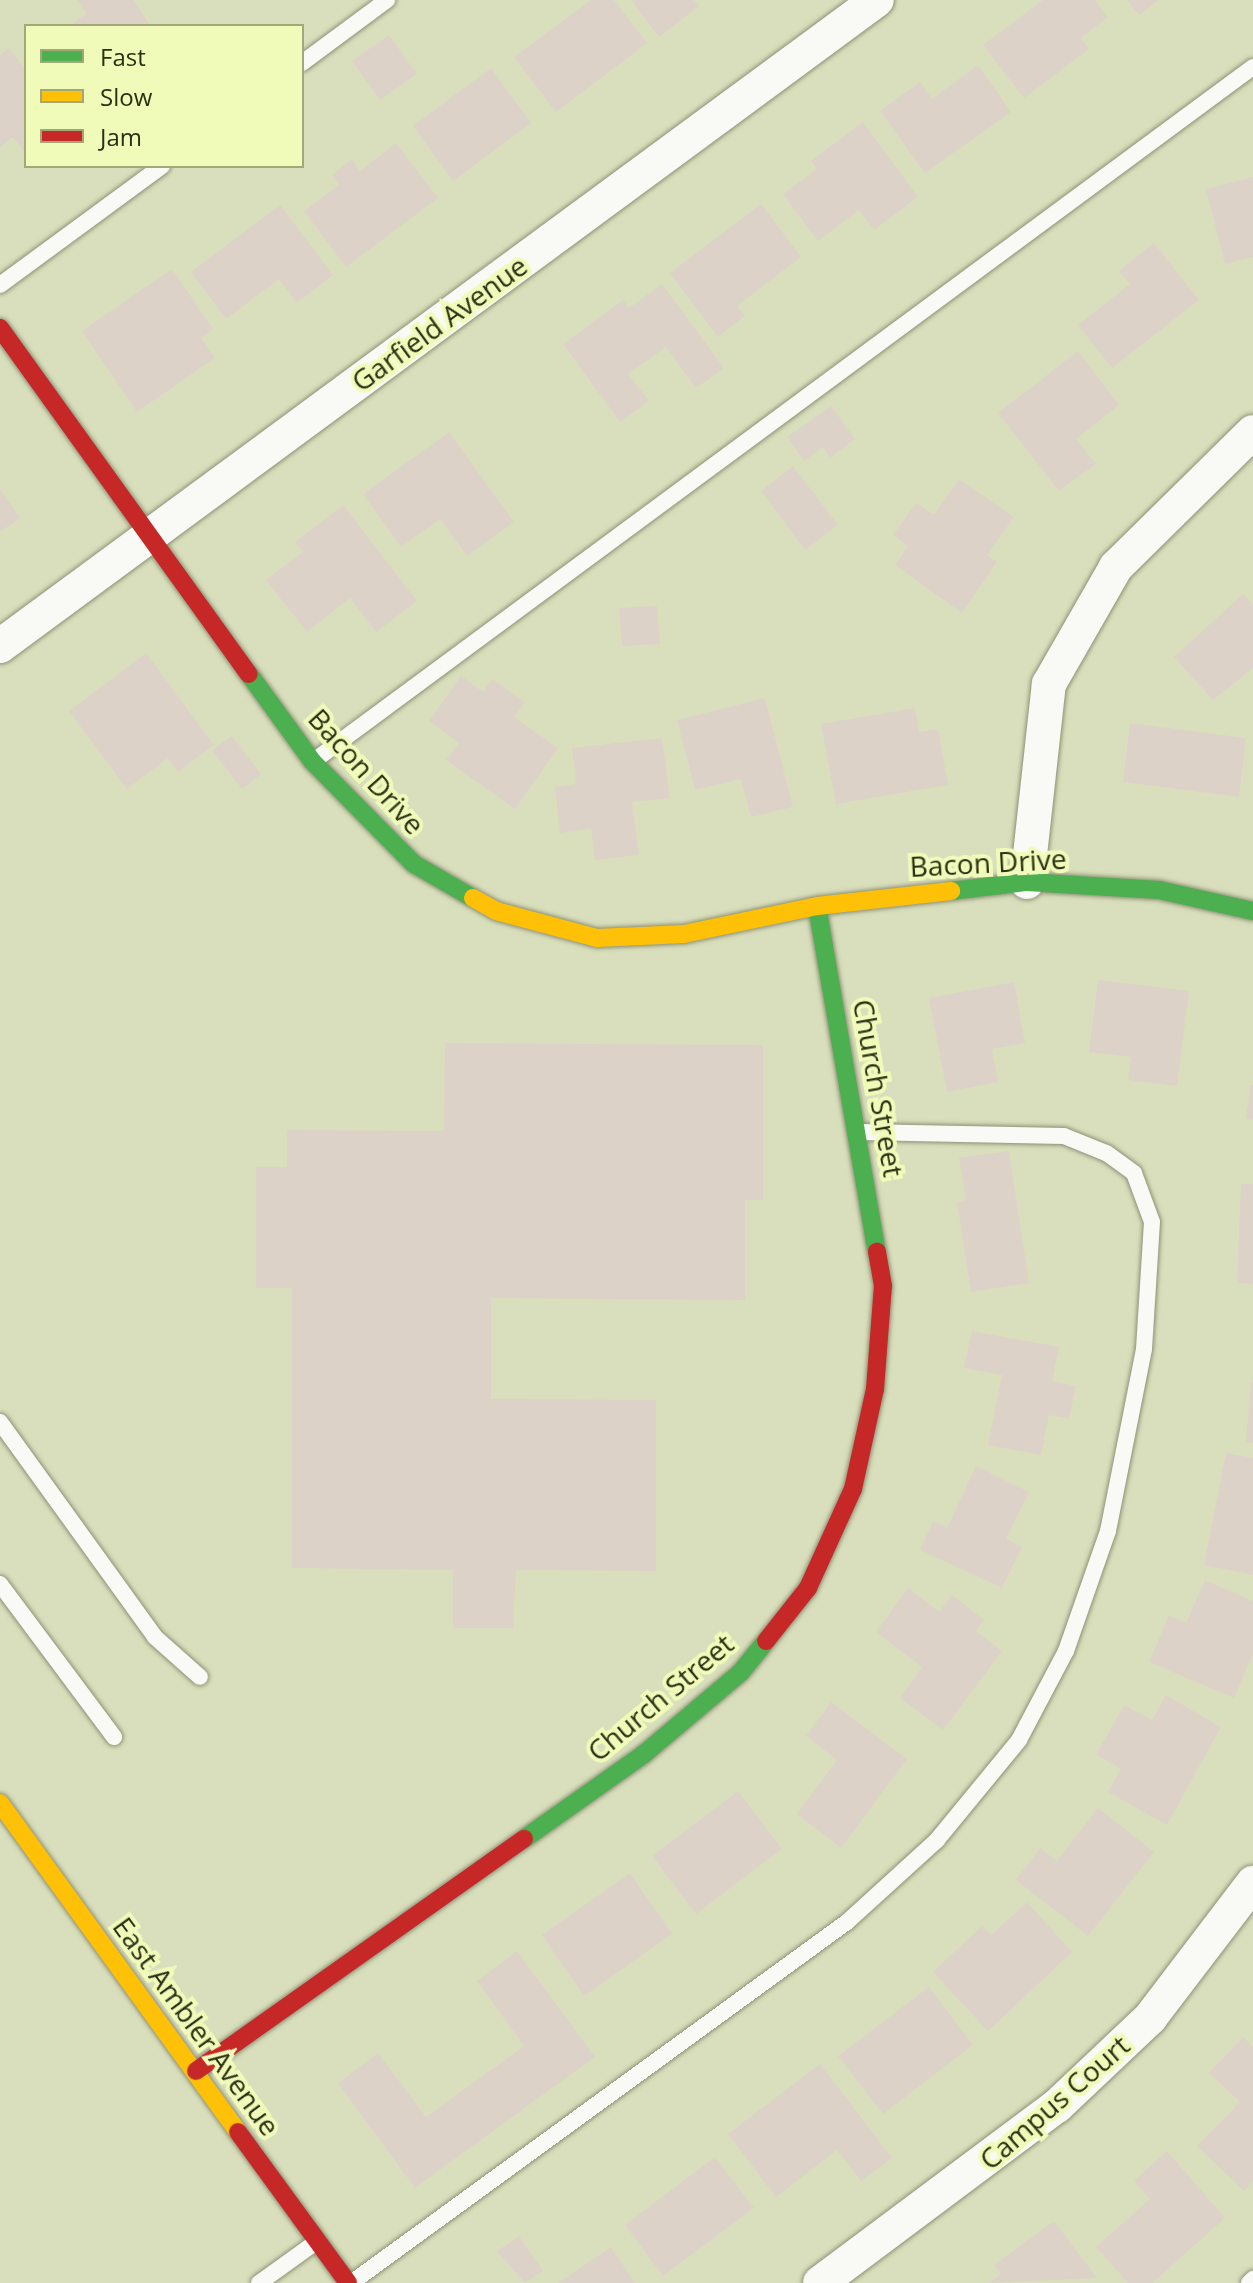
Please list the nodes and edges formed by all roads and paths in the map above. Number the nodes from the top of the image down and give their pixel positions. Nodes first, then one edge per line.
1 (387, 0) edge
2 (877, 0) edge
3 (304, 62) edge
4 (1253, 67) edge
5 (159, 168) edge
6 (0, 285) edge
7 (0, 328) edge
8 (1253, 432) edge
9 (150, 536) junction
10 (0, 646) edge
11 (313, 762) junction
12 (1027, 882) junction
13 (1251, 904) edge
14 (817, 906) junction
15 (860, 1132) junction
16 (0, 1422) edge
17 (0, 1584) edge
18 (200, 1677) dead end
19 (114, 1737) dead end
20 (0, 1803) edge
21 (1253, 1883) edge
22 (196, 2071) junction
23 (318, 2241) junction
24 (259, 2283) edge
25 (350, 2283) edge
26 (820, 2283) edge

1 - 3 lane
2 - 9 street, Garfield Avenue
4 - 11 lane
5 - 6 lane
7 - 9 street, Bacon Drive
8 - 12 street
9 - 10 street, Garfield Avenue
9 - 11 street, Bacon Drive
11 - 14 street, Bacon Drive
12 - 13 street, Bacon Drive
12 - 14 street, Bacon Drive
14 - 15 street, Church Street
15 - 22 street, Church Street
15 - 25 lane
16 - 18 lane
17 - 19 lane
20 - 22 street, East Ambler Avenue
21 - 26 street, Campus Court
22 - 23 street, East Ambler Avenue
23 - 24 lane
23 - 25 street, East Ambler Avenue

